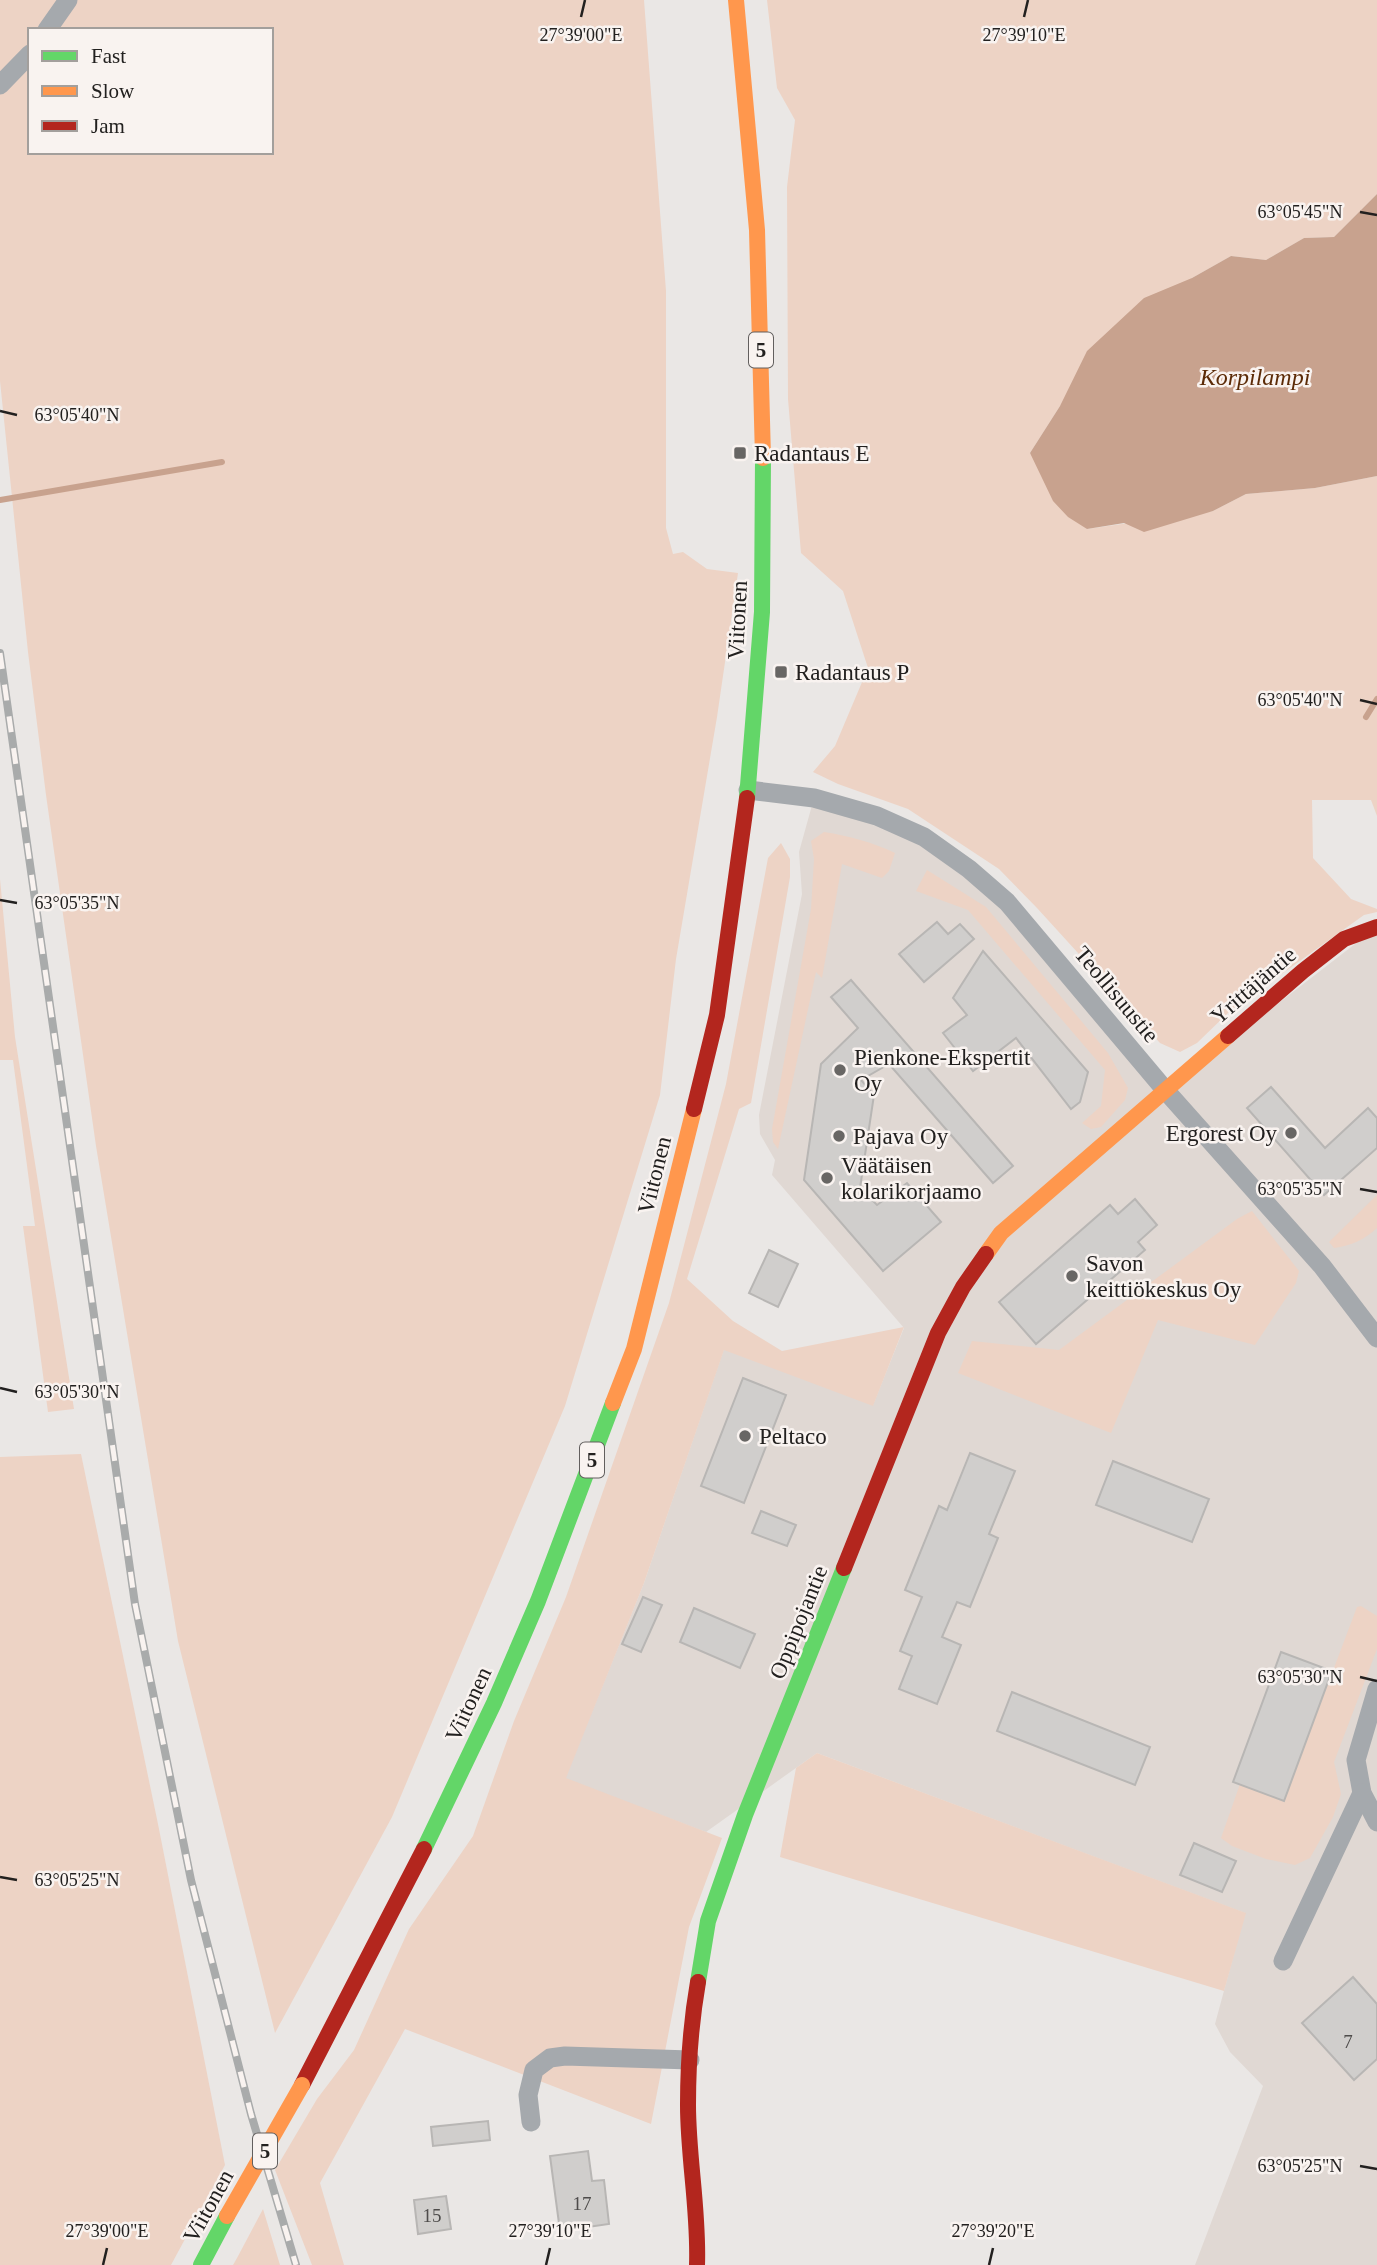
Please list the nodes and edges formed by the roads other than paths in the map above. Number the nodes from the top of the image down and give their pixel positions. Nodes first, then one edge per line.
1 (68, 0) edge
2 (736, 0) edge
3 (48, 28) edge
4 (28, 56) edge
5 (0, 85) edge
6 (748, 790) junction
7 (1377, 927) edge
8 (1166, 1091) junction
9 (1377, 1338) edge
10 (1377, 1689) edge
11 (1362, 1793) junction
12 (1377, 1822) edge
13 (1283, 1961) dead end
14 (690, 2060) junction
15 (531, 2122) dead end
16 (201, 2265) edge
17 (697, 2265) edge

1 - 3 street
2 - 6 main road, Viitonen / 5
4 - 5 street
6 - 8 street, Teollisuustie
6 - 16 main road, Viitonen / 5, bridge
7 - 8 main road, Yrittäjäntie
8 - 9 street, Teollisuustie
8 - 14 main road, Oppipojantie
10 - 11 street
11 - 12 street
11 - 13 street
14 - 15 street
14 - 17 main road, Oppipojantie

